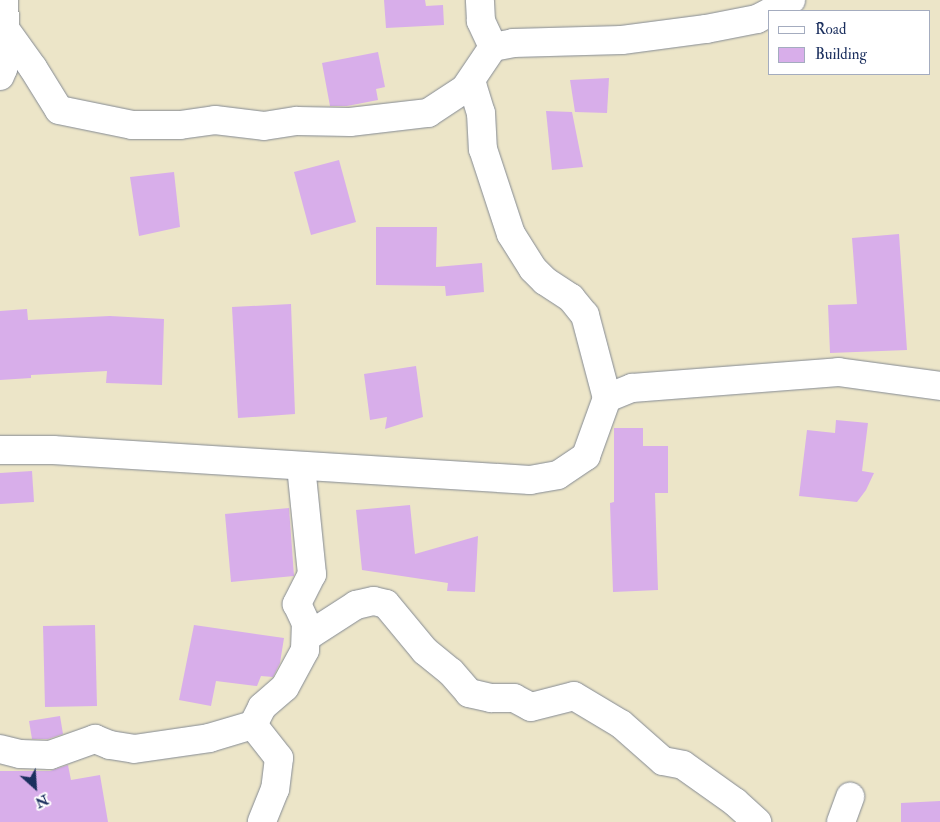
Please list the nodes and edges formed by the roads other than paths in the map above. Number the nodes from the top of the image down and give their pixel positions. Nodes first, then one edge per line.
1 (4, 0) edge
2 (480, 0) edge
3 (791, 0) edge
4 (774, 10) edge
5 (768, 13) edge
6 (5, 29) junction
7 (493, 47) junction
8 (0, 76) edge
9 (466, 88) junction
10 (940, 386) edge
11 (607, 398) junction
12 (0, 450) edge
13 (301, 466) junction
14 (306, 624) junction
15 (253, 725) junction
16 (0, 749) edge
17 (262, 822) edge
18 (758, 822) edge

1 - 6 street
2 - 7 street
3 - 4 street
5 - 7 street
6 - 8 street
6 - 9 street
7 - 9 street
9 - 11 street
10 - 11 street
11 - 13 street
12 - 13 street
13 - 14 street
14 - 15 street
14 - 18 street
15 - 16 street
15 - 17 street

